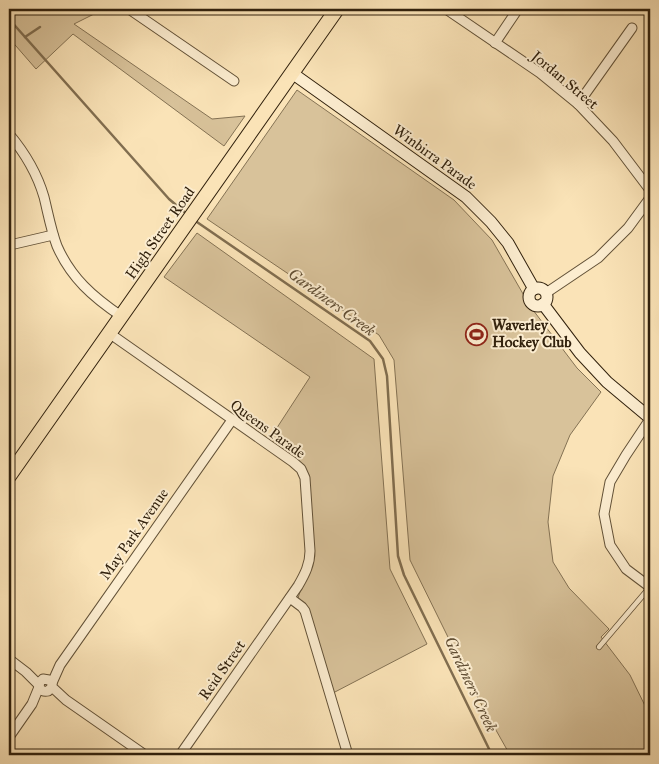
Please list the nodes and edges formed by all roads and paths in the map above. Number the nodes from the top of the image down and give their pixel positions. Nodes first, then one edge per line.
1 (129, 9) edge
2 (337, 9) edge
3 (446, 9) edge
4 (518, 9) edge
5 (632, 28) dead end
6 (495, 43) junction
7 (292, 73) junction
8 (234, 81) dead end
9 (578, 104) junction
10 (9, 134) edge
11 (650, 190) edge
12 (650, 198) edge
13 (53, 235) junction
14 (10, 245) dead end
15 (545, 299) junction
16 (121, 316) junction
17 (109, 333) junction
18 (649, 414) edge
19 (232, 420) junction
20 (9, 476) edge
21 (650, 587) edge
22 (288, 600) junction
23 (599, 647) dead end
24 (9, 660) edge
25 (45, 685) junction
26 (9, 737) edge
27 (179, 754) edge
28 (145, 755) edge
29 (348, 755) edge

1 - 8 street
2 - 7 main road, High Street Road
3 - 6 street, Jordan Street
4 - 6 street
5 - 9 street
6 - 9 street, Jordan Street
7 - 15 street, Winbirra Parade
7 - 16 main road, High Street Road
9 - 11 street, Jordan Street
10 - 13 street
12 - 15 street
13 - 14 street
13 - 16 street
15 - 18 street
16 - 17 main road, High Street Road
17 - 19 street, Queens Parade
17 - 20 main road, High Street Road
18 - 21 street
19 - 22 street, Queens Parade
19 - 25 street, May Park Avenue
21 - 23 lane
22 - 27 street, Reid Street
22 - 29 street
24 - 25 street
25 - 26 street, May Park Avenue
25 - 28 street

